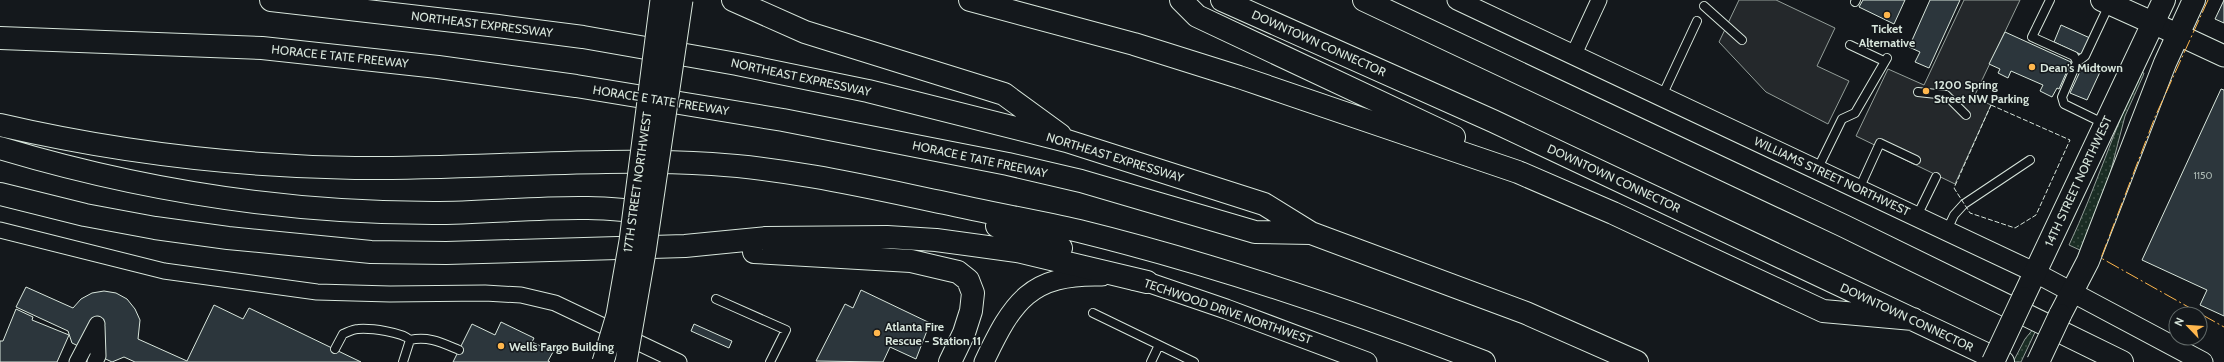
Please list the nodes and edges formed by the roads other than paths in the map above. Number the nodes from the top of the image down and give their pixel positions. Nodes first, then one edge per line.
1 (272, 0) edge
2 (661, 0) edge
3 (682, 0) edge
4 (733, 0) edge
5 (970, 0) edge
6 (1181, 0) edge
7 (1222, 0) edge
8 (1364, 0) edge
9 (1457, 0) edge
10 (1599, 0) edge
11 (2050, 0) edge
12 (2164, 0) edge
13 (2194, 0) edge
14 (2106, 2) edge
15 (1704, 6) dead end
16 (1697, 21) dead end
17 (2153, 23) junction
18 (2178, 35) junction
19 (0, 38) edge
20 (1742, 40) dead end
21 (1850, 45) dead end
22 (1574, 54) junction
23 (2224, 56) edge
24 (2077, 62) junction
25 (1918, 92) dead end
26 (1662, 96) junction
27 (1966, 114) dead end
28 (2105, 124) junction
29 (0, 125) edge
30 (1067, 141) junction
31 (0, 148) edge
32 (1916, 160) dead end
33 (2030, 160) dead end
34 (1817, 170) junction
35 (1518, 172) junction
36 (1936, 177) dead end
37 (1859, 189) junction
38 (885, 191) junction
39 (0, 194) edge
40 (642, 212) junction
41 (1917, 216) junction
42 (0, 230) edge
43 (1947, 230) junction
44 (1311, 233) junction
45 (685, 246) junction
46 (2036, 273) junction
47 (1147, 282) junction
48 (2072, 293) junction
49 (716, 299) dead end
50 (1093, 313) dead end
51 (1913, 319) junction
52 (410, 340) junction
53 (1159, 345) junction
54 (335, 350) dead end
55 (459, 350) dead end
56 (77, 362) edge
57 (95, 362) edge
58 (403, 362) edge
59 (603, 362) edge
60 (626, 362) edge
61 (680, 362) edge
62 (770, 362) edge
63 (950, 362) edge
64 (984, 362) edge
65 (1151, 362) edge
66 (1194, 362) edge
67 (1367, 362) edge
68 (1484, 362) edge
69 (1637, 362) edge
70 (1993, 362) edge
71 (2003, 362) edge
72 (2038, 362) edge
73 (2122, 362) edge
74 (2203, 362) edge

1 - 30 main road, NORTHEAST EXPRESSWAY
2 - 40 main road, 17TH STREET NORTHWEST, bridge
3 - 40 main road, 17TH STREET NORTHWEST, bridge
4 - 30 main road
5 - 35 main road
6 - 35 main road
7 - 51 main road, DOWNTOWN CONNECTOR
8 - 73 main road
9 - 22 street, WILLIAMS STREET NORTHWEST
10 - 22 street
11 - 24 lane
12 - 17 main road, 14TH STREET NORTHWEST
13 - 18 main road
14 - 17 main road
14 - 24 lane
15 - 20 lane
16 - 26 lane
17 - 18 main road
17 - 28 main road, 14TH STREET NORTHWEST
18 - 23 main road
18 - 48 main road
19 - 44 main road, HORACE E TATE FREEWAY
21 - 34 lane
22 - 26 street, WILLIAMS STREET NORTHWEST
24 - 28 lane
25 - 27 lane
26 - 34 street, WILLIAMS STREET NORTHWEST
28 - 46 main road, 14TH STREET NORTHWEST
29 - 38 main road
30 - 44 main road, NORTHEAST EXPRESSWAY
31 - 40 main road
32 - 37 lane
33 - 43 lane
34 - 37 street, WILLIAMS STREET NORTHWEST
35 - 51 main road
36 - 41 lane
37 - 41 street, WILLIAMS STREET NORTHWEST
38 - 47 main road
38 - 68 main road
39 - 45 main road
40 - 59 main road, 17TH STREET NORTHWEST, bridge
40 - 60 main road, 17TH STREET NORTHWEST, bridge
41 - 43 street, WILLIAMS STREET NORTHWEST
42 - 61 street
43 - 46 street, WILLIAMS STREET NORTHWEST
44 - 69 main road
45 - 47 main road
45 - 63 main road
46 - 48 street, WILLIAMS STREET NORTHWEST
46 - 70 main road, 14TH STREET NORTHWEST, bridge
47 - 64 street, TECHWOOD DRIVE NORTHWEST
47 - 67 street, TECHWOOD DRIVE NORTHWEST
48 - 72 main road, bridge
48 - 74 street, WILLIAMS STREET NORTHWEST
49 - 62 lane
50 - 53 lane
51 - 71 main road, DOWNTOWN CONNECTOR
52 - 54 lane
52 - 55 lane
52 - 58 lane
53 - 65 lane
53 - 66 lane
56 - 57 street

